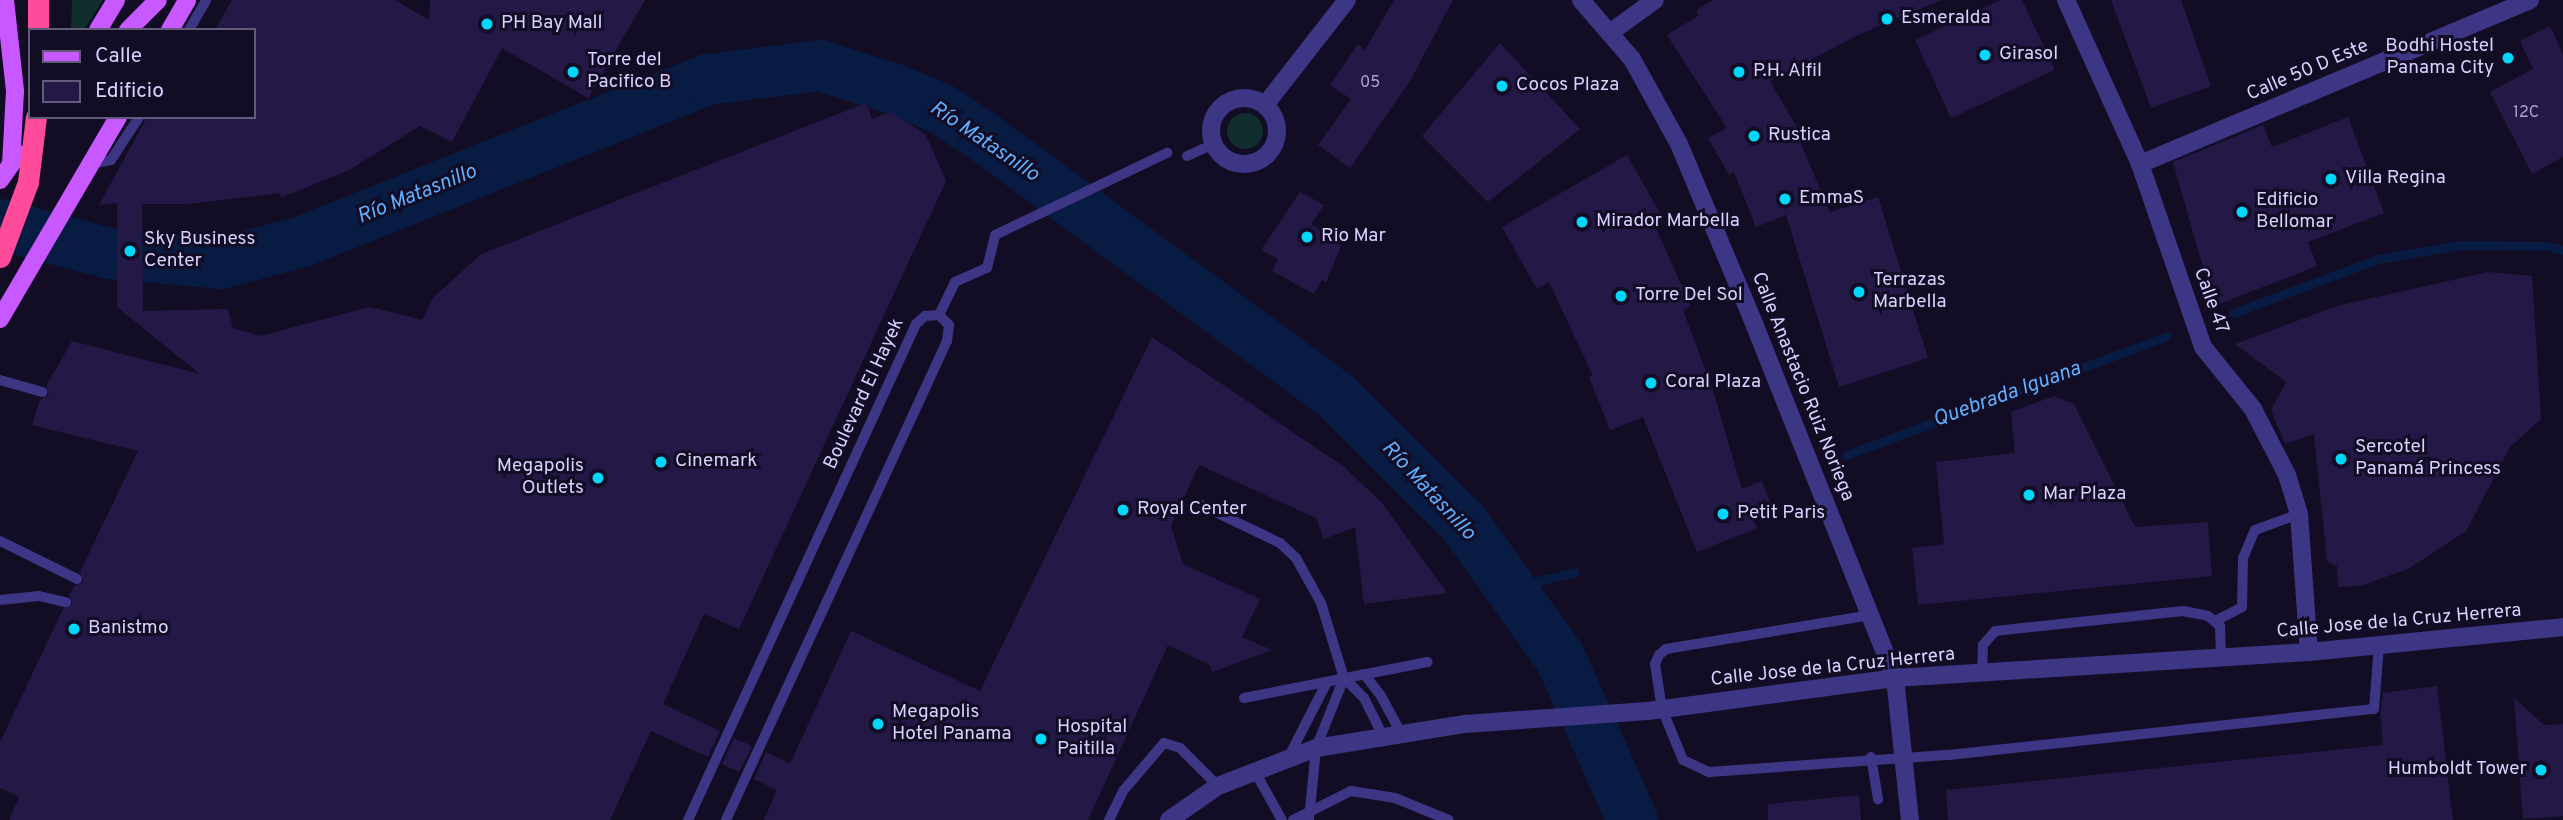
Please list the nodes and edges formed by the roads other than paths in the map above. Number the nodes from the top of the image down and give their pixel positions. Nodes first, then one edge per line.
1 (5, 0) edge
2 (38, 0) edge
3 (116, 0) edge
4 (158, 0) edge
5 (187, 0) edge
6 (206, 0) edge
7 (1347, 0) edge
8 (1581, 0) edge
9 (1656, 0) edge
10 (2066, 0) edge
11 (2530, 0) edge
12 (38, 28) edge
13 (99, 28) edge
14 (130, 28) edge
15 (171, 28) edge
16 (190, 28) edge
17 (1611, 32) junction
18 (1265, 106) junction
19 (36, 119) edge
20 (44, 119) edge
21 (117, 119) edge
22 (138, 119) edge
23 (1214, 144) junction
24 (1167, 153) dead end
25 (1187, 156) dead end
26 (91, 164) junction
27 (2140, 164) junction
28 (6, 171) edge
29 (0, 257) edge
30 (939, 315) junction
31 (0, 319) edge
32 (0, 380) edge
33 (42, 392) dead end
34 (1201, 505) dead end
35 (2299, 514) junction
36 (0, 541) edge
37 (77, 579) dead end
38 (0, 600) edge
39 (66, 602) dead end
40 (1871, 615) junction
41 (2215, 621) junction
42 (2563, 627) edge
43 (2379, 645) junction
44 (2309, 652) junction
45 (2221, 658) junction
46 (1428, 662) dead end
47 (1982, 673) junction
48 (1364, 674) junction
49 (1344, 678) junction
50 (1895, 678) junction
51 (1326, 681) junction
52 (1244, 698) dead end
53 (1655, 710) junction
54 (1392, 735) junction
55 (1316, 748) junction
56 (1904, 756) junction
57 (1871, 757) junction
58 (1288, 758) junction
59 (1254, 770) junction
60 (1218, 786) junction
61 (1878, 799) dead end
62 (1310, 814) edge
63 (688, 820) edge
64 (726, 820) edge
65 (1109, 820) edge
66 (1169, 820) edge
67 (1282, 820) edge
68 (1293, 820) edge
69 (1449, 820) edge
70 (1910, 820) edge

1 - 28 main road
2 - 12 highway
3 - 13 main road
4 - 14 main road
5 - 15 main road
6 - 16 lane
7 - 18 street
8 - 17 street, Calle Anastacio Ruiz Noriega
9 - 17 street
10 - 27 street, Calle 47
11 - 27 street, Calle 50 D Este
17 - 40 street, Calle Anastacio Ruiz Noriega
18 - 23 street
18 - 23 street
19 - 29 highway, bridge
20 - 28 main road
21 - 26 main road
22 - 26 lane
23 - 25 lane
24 - 30 lane
26 - 31 main road
27 - 35 street, Calle 47
30 - 63 lane, Boulevard El Hayek
30 - 64 lane
32 - 33 lane
34 - 49 lane
35 - 41 lane
35 - 44 street, Calle 47
36 - 37 lane
38 - 39 lane
40 - 50 street, Calle Anastacio Ruiz Noriega
40 - 53 lane
41 - 45 lane
41 - 47 lane
42 - 43 street, Calle Jose de la Cruz Herrera
43 - 44 street, Calle Jose de la Cruz Herrera
43 - 56 lane
44 - 45 street, Calle Jose de la Cruz Herrera
45 - 47 street, Calle Jose de la Cruz Herrera
46 - 48 lane
47 - 50 street, Calle Jose de la Cruz Herrera
48 - 49 lane
48 - 54 lane
49 - 51 lane
49 - 54 lane
49 - 55 lane
50 - 53 street, Calle Jose de la Cruz Herrera
50 - 56 street, Calle Anastacio Ruiz Noriega
51 - 52 lane
51 - 58 lane
53 - 54 street, Calle Jose de la Cruz Herrera
53 - 57 lane
54 - 55 street, Calle Jose de la Cruz Herrera
55 - 58 street, Calle Jose de la Cruz Herrera
55 - 62 lane
56 - 57 lane
56 - 70 street, Calle Anastacio Ruiz Noriega
57 - 61 lane
58 - 59 street, Calle Jose de la Cruz Herrera
59 - 60 street, Calle Jose de la Cruz Herrera
59 - 67 lane
60 - 65 lane
60 - 66 street, Calle Jose de la Cruz Herrera
62 - 68 lane
62 - 69 lane

